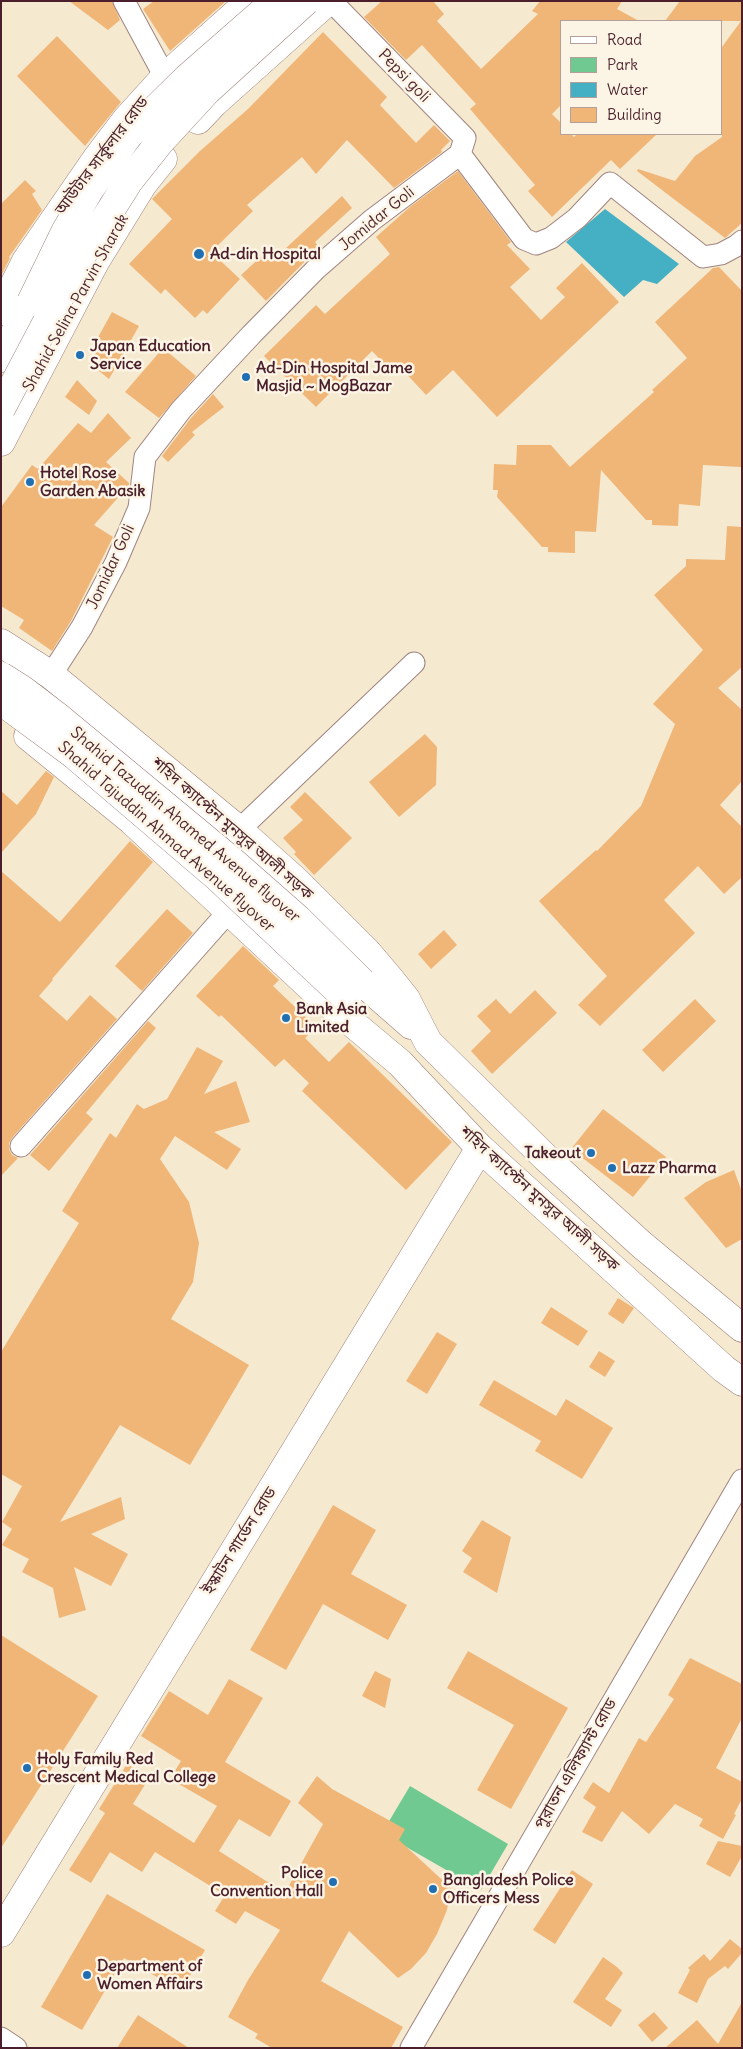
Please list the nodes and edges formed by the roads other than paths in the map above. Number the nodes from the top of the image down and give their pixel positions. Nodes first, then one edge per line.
1 (124, 1) edge
2 (250, 1) edge
3 (271, 1) edge
4 (275, 1) edge
5 (306, 1) edge
6 (330, 1) edge
7 (297, 30) junction
8 (165, 77) junction
9 (460, 154) junction
10 (65, 232) junction
11 (742, 241) edge
12 (1, 311) edge
13 (1, 325) edge
14 (1, 358) edge
15 (1, 409) edge
16 (1, 442) edge
17 (1, 643) edge
18 (414, 663) dead end
19 (51, 675) junction
20 (1, 676) edge
21 (1, 701) edge
22 (8, 721) edge
23 (239, 830) junction
24 (228, 911) junction
25 (355, 990) junction
26 (428, 1042) junction
27 (400, 1062) junction
28 (21, 1146) dead end
29 (480, 1148) junction
30 (742, 1328) edge
31 (742, 1382) edge
32 (742, 1480) edge
33 (1, 1933) edge
34 (1, 2038) edge
35 (16, 2048) edge
36 (411, 2048) edge

1 - 8 street
2 - 8 main road, আউটার সার্কুলার রোড
3 - 7 main road
4 - 10 main road, bridge
5 - 15 main road, bridge
6 - 7 main road, Shahid Selina Parvin Sharak
6 - 9 street, Pepsi goli
7 - 16 main road, Shahid Selina Parvin Sharak
8 - 12 main road, আউটার সার্কুলার রোড
9 - 11 street
9 - 19 street, Jomidar Goli
10 - 13 main road, bridge
10 - 14 main road, bridge
17 - 19 main road, শহিদ ক্যাপ্টেন মুনসুর আলী সড়ক
18 - 23 street
19 - 22 main road
19 - 23 main road, শহিদ ক্যাপ্টেন মুনসুর আলী সড়ক
20 - 25 main road, Shahid Tazuddin Ahamed Avenue flyover, bridge
21 - 25 main road, Shahid Tajuddin Ahmad Avenue flyover, bridge
22 - 24 main road, শহিদ ক্যাপ্টেন মুনসুর আলী সড়ক
23 - 26 main road, শহিদ ক্যাপ্টেন মুনসুর আলী সড়ক
24 - 27 main road, শহিদ ক্যাপ্টেন মুনসুর আলী সড়ক
24 - 28 street
25 - 26 main road
25 - 27 main road
26 - 30 main road, শহিদ ক্যাপ্টেন মুনসুর আলী সড়ক
27 - 29 main road, শহিদ ক্যাপ্টেন মুনসুর আলী সড়ক
29 - 31 main road, শহিদ ক্যাপ্টেন মুনসুর আলী সড়ক
29 - 33 main road, ইস্কাটন গার্ডেন রোড
32 - 36 street, পুরাতন এলিফ্যান্ট রোড
34 - 35 street

